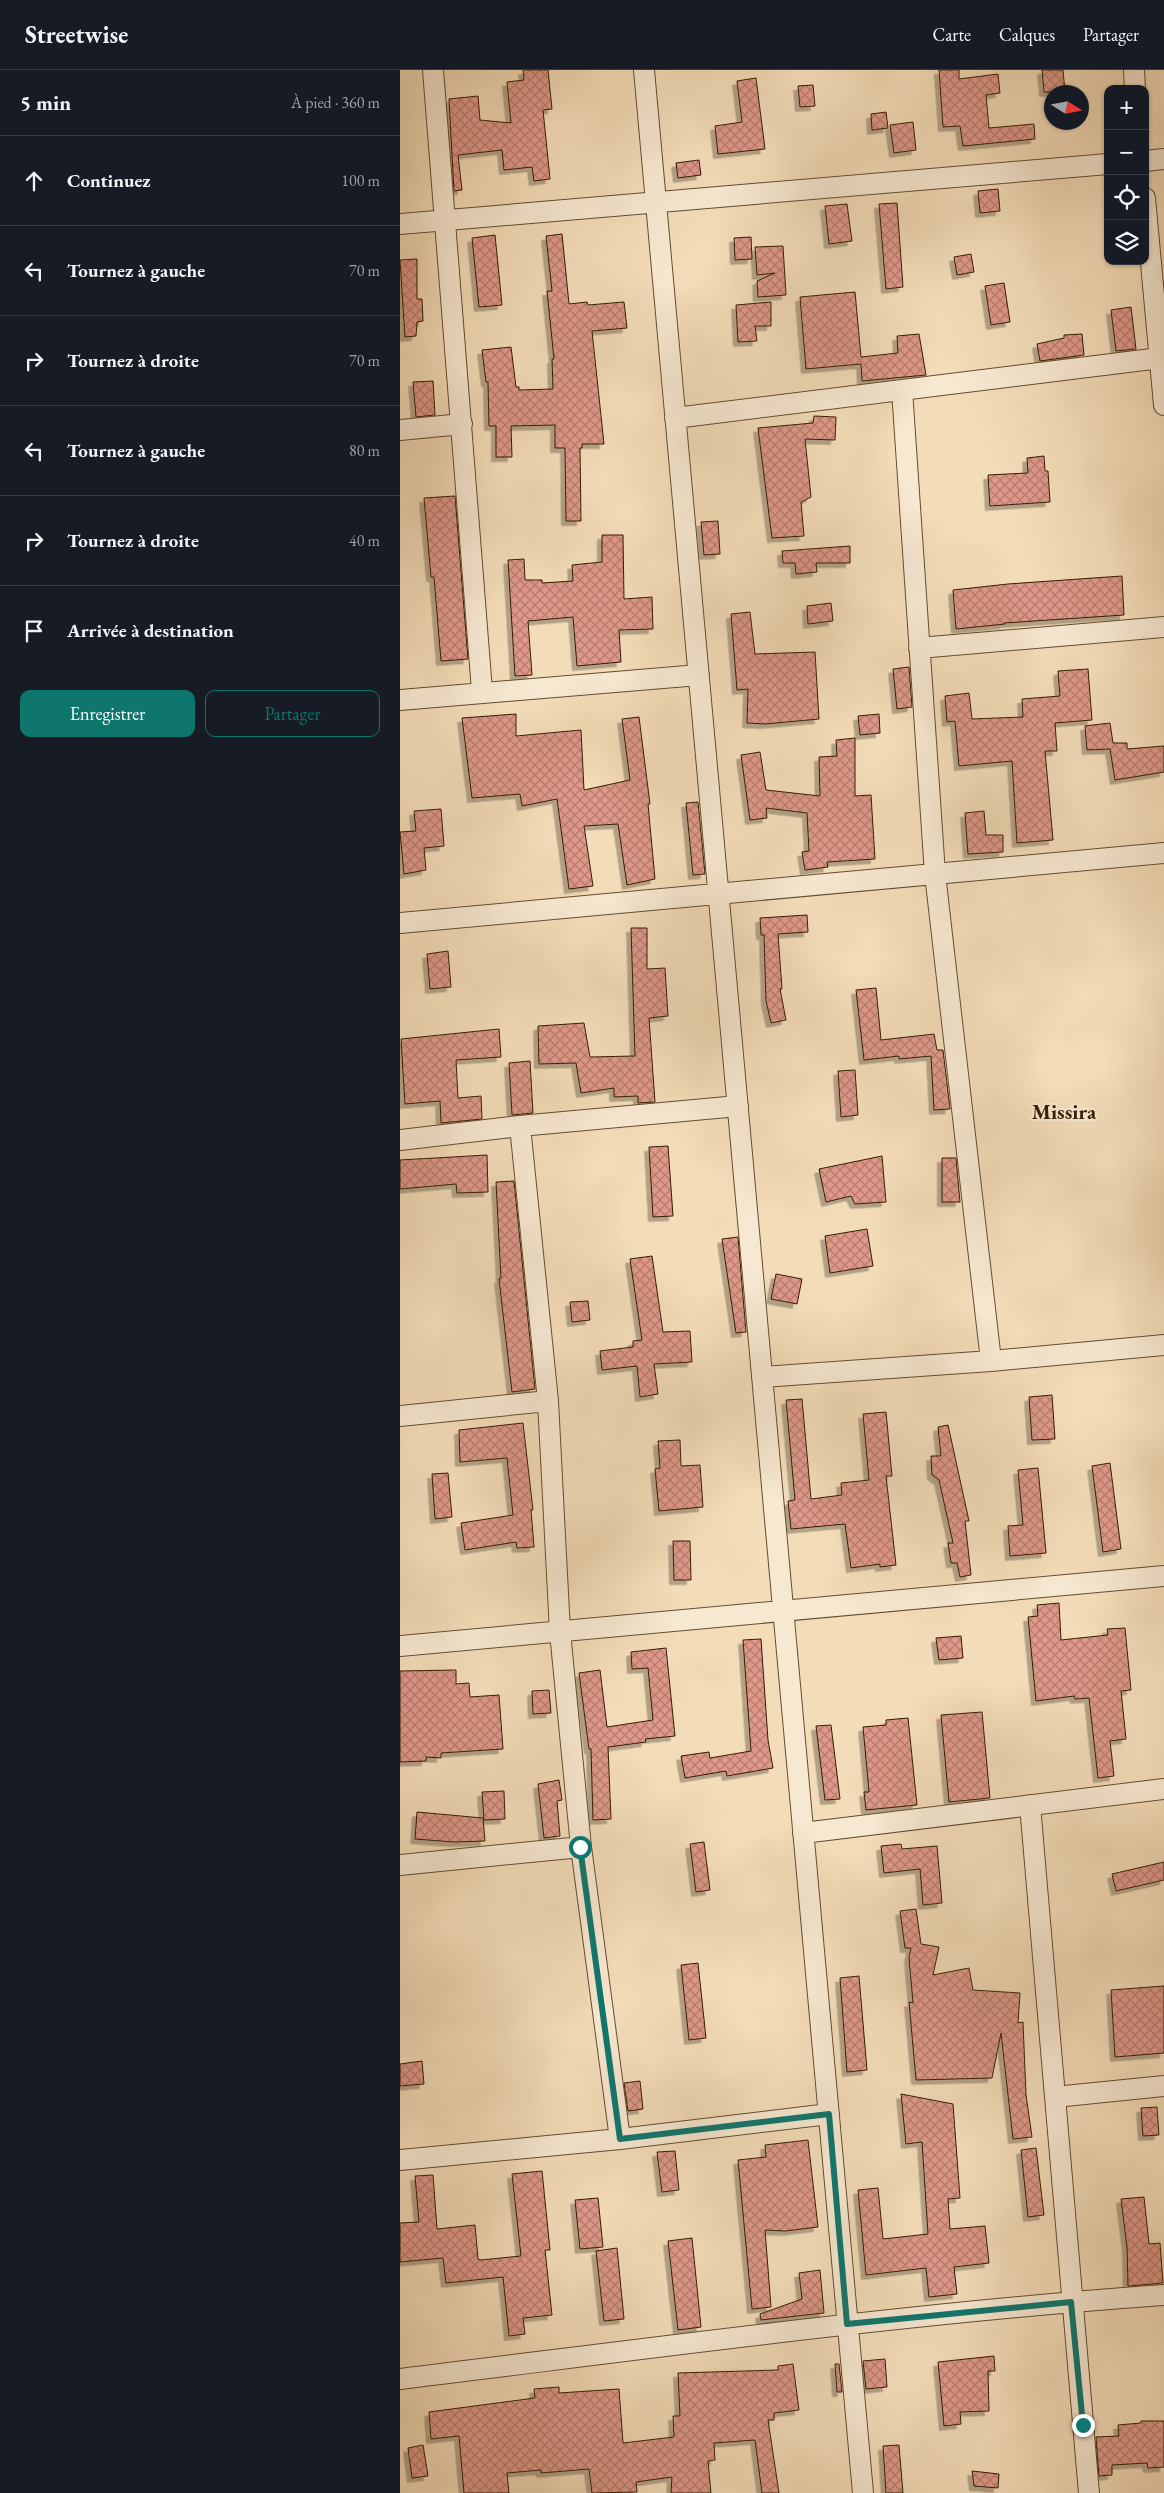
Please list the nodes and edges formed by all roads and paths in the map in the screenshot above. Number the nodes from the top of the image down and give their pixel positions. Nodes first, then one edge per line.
1 (432, 70) edge
2 (644, 70) edge
3 (1134, 70) edge
4 (1136, 85) edge
5 (1164, 159) edge
6 (1149, 160) edge
7 (1104, 164) edge
8 (656, 202) junction
9 (443, 220) junction
10 (1147, 220) edge
11 (400, 224) edge
12 (1160, 358) junction
13 (902, 390) junction
14 (1164, 405) edge
15 (675, 418) junction
16 (462, 424) junction
17 (400, 430) edge
18 (1164, 627) edge
19 (919, 648) junction
20 (699, 675) junction
21 (482, 691) junction
22 (400, 700) edge
23 (1164, 853) edge
24 (935, 874) junction
25 (718, 893) junction
26 (400, 923) edge
27 (738, 1106) junction
28 (520, 1126) junction
29 (400, 1140) edge
30 (1164, 1345) edge
31 (991, 1361) junction
32 (762, 1377) junction
33 (548, 1401) junction
34 (400, 1416) edge
35 (1164, 1576) edge
36 (783, 1612) junction
37 (560, 1632) junction
38 (400, 1646) edge
39 (1164, 1789) edge
40 (1030, 1806) junction
41 (804, 1833) junction
42 (580, 1847) junction
43 (400, 1865) edge
44 (1164, 2086) edge
45 (1055, 2097) junction
46 (829, 2114) junction
47 (620, 2139) junction
48 (400, 2160) edge
49 (1164, 2295) edge
50 (1071, 2302) junction
51 (847, 2324) junction
52 (400, 2379) edge
53 (863, 2493) edge
54 (1089, 2493) edge

1 - 9 street
2 - 8 street
3 - 4 street
5 - 6 street
7 - 8 street
8 - 9 street
8 - 15 street
9 - 11 street
9 - 16 street
10 - 12 street
12 - 13 street
12 - 14 street
13 - 15 street
13 - 19 street
15 - 20 street
16 - 17 street
16 - 21 street
18 - 19 street
19 - 24 street
20 - 21 street
20 - 25 street
21 - 22 street
23 - 24 street
24 - 25 street
24 - 31 street
25 - 26 street
25 - 27 street
27 - 28 street
27 - 32 street
28 - 29 street
28 - 33 street
30 - 31 street
31 - 32 street
32 - 36 street
33 - 34 street
33 - 37 street
35 - 36 street
36 - 37 street
36 - 41 street
37 - 38 street
37 - 42 street
39 - 40 street
40 - 41 street
40 - 45 street
41 - 46 street
42 - 43 street
42 - 47 street
44 - 45 street
45 - 50 street
46 - 47 street
46 - 51 street
47 - 48 street
49 - 50 street
50 - 51 street
50 - 54 street
51 - 52 street
51 - 53 street

